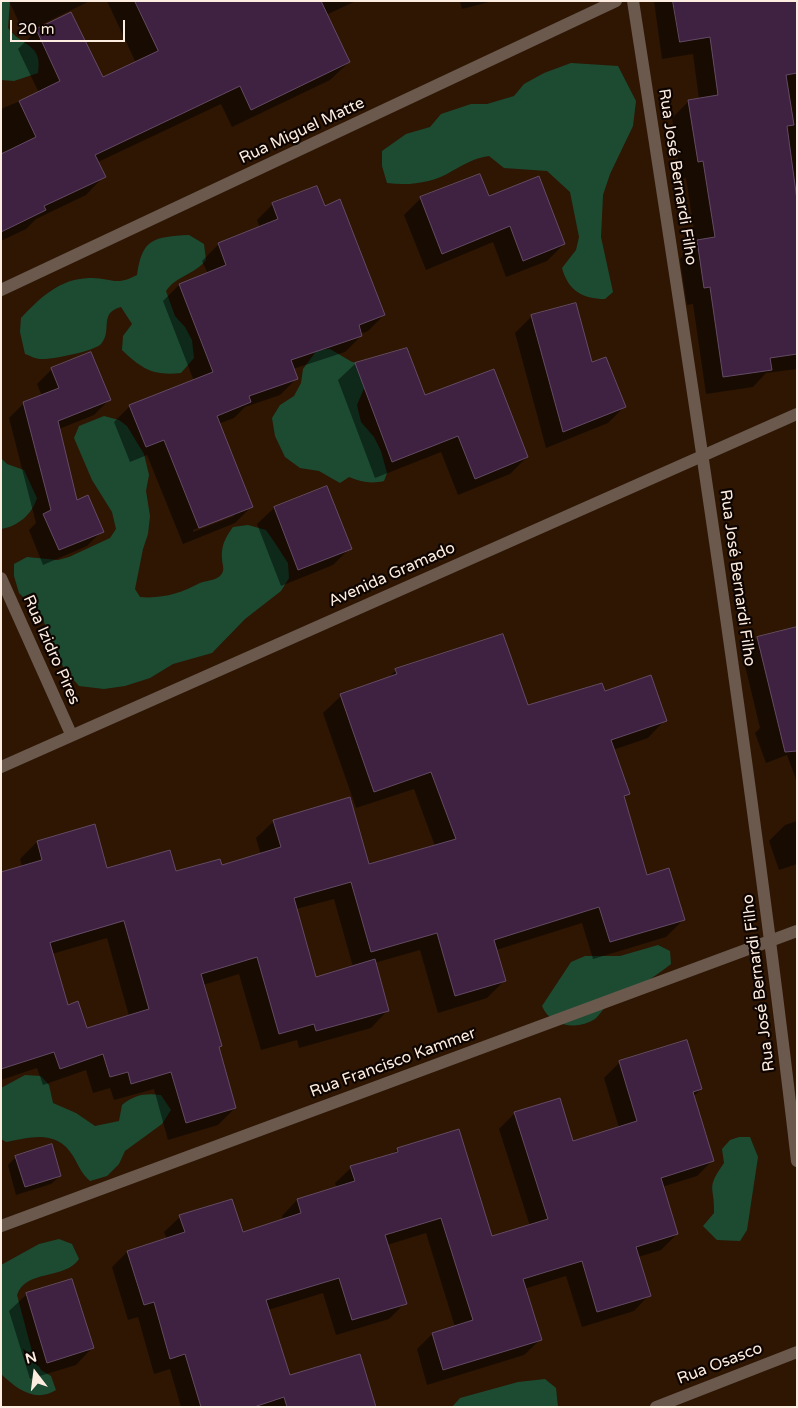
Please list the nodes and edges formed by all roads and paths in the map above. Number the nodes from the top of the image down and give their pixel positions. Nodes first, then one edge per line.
1 (616, 1) edge
2 (632, 1) edge
3 (1, 290) edge
4 (797, 414) edge
5 (704, 454) junction
6 (1, 578) edge
7 (71, 734) junction
8 (1, 767) edge
9 (797, 931) edge
10 (772, 940) junction
11 (797, 1161) edge
12 (1, 1226) edge
13 (797, 1352) edge
14 (656, 1407) edge

1 - 3 street, Rua Miguel Matte
2 - 5 street, Rua José Bernardi Filho
4 - 5 street, Avenida Gramado
5 - 7 street, Avenida Gramado
5 - 10 street, Rua José Bernardi Filho
6 - 7 street, Rua Izidro Pires
7 - 8 street, Avenida Gramado
9 - 10 street, Rua Francisco Kammer
10 - 11 street, Rua José Bernardi Filho
10 - 12 street, Rua Francisco Kammer
13 - 14 street, Rua Osasco

